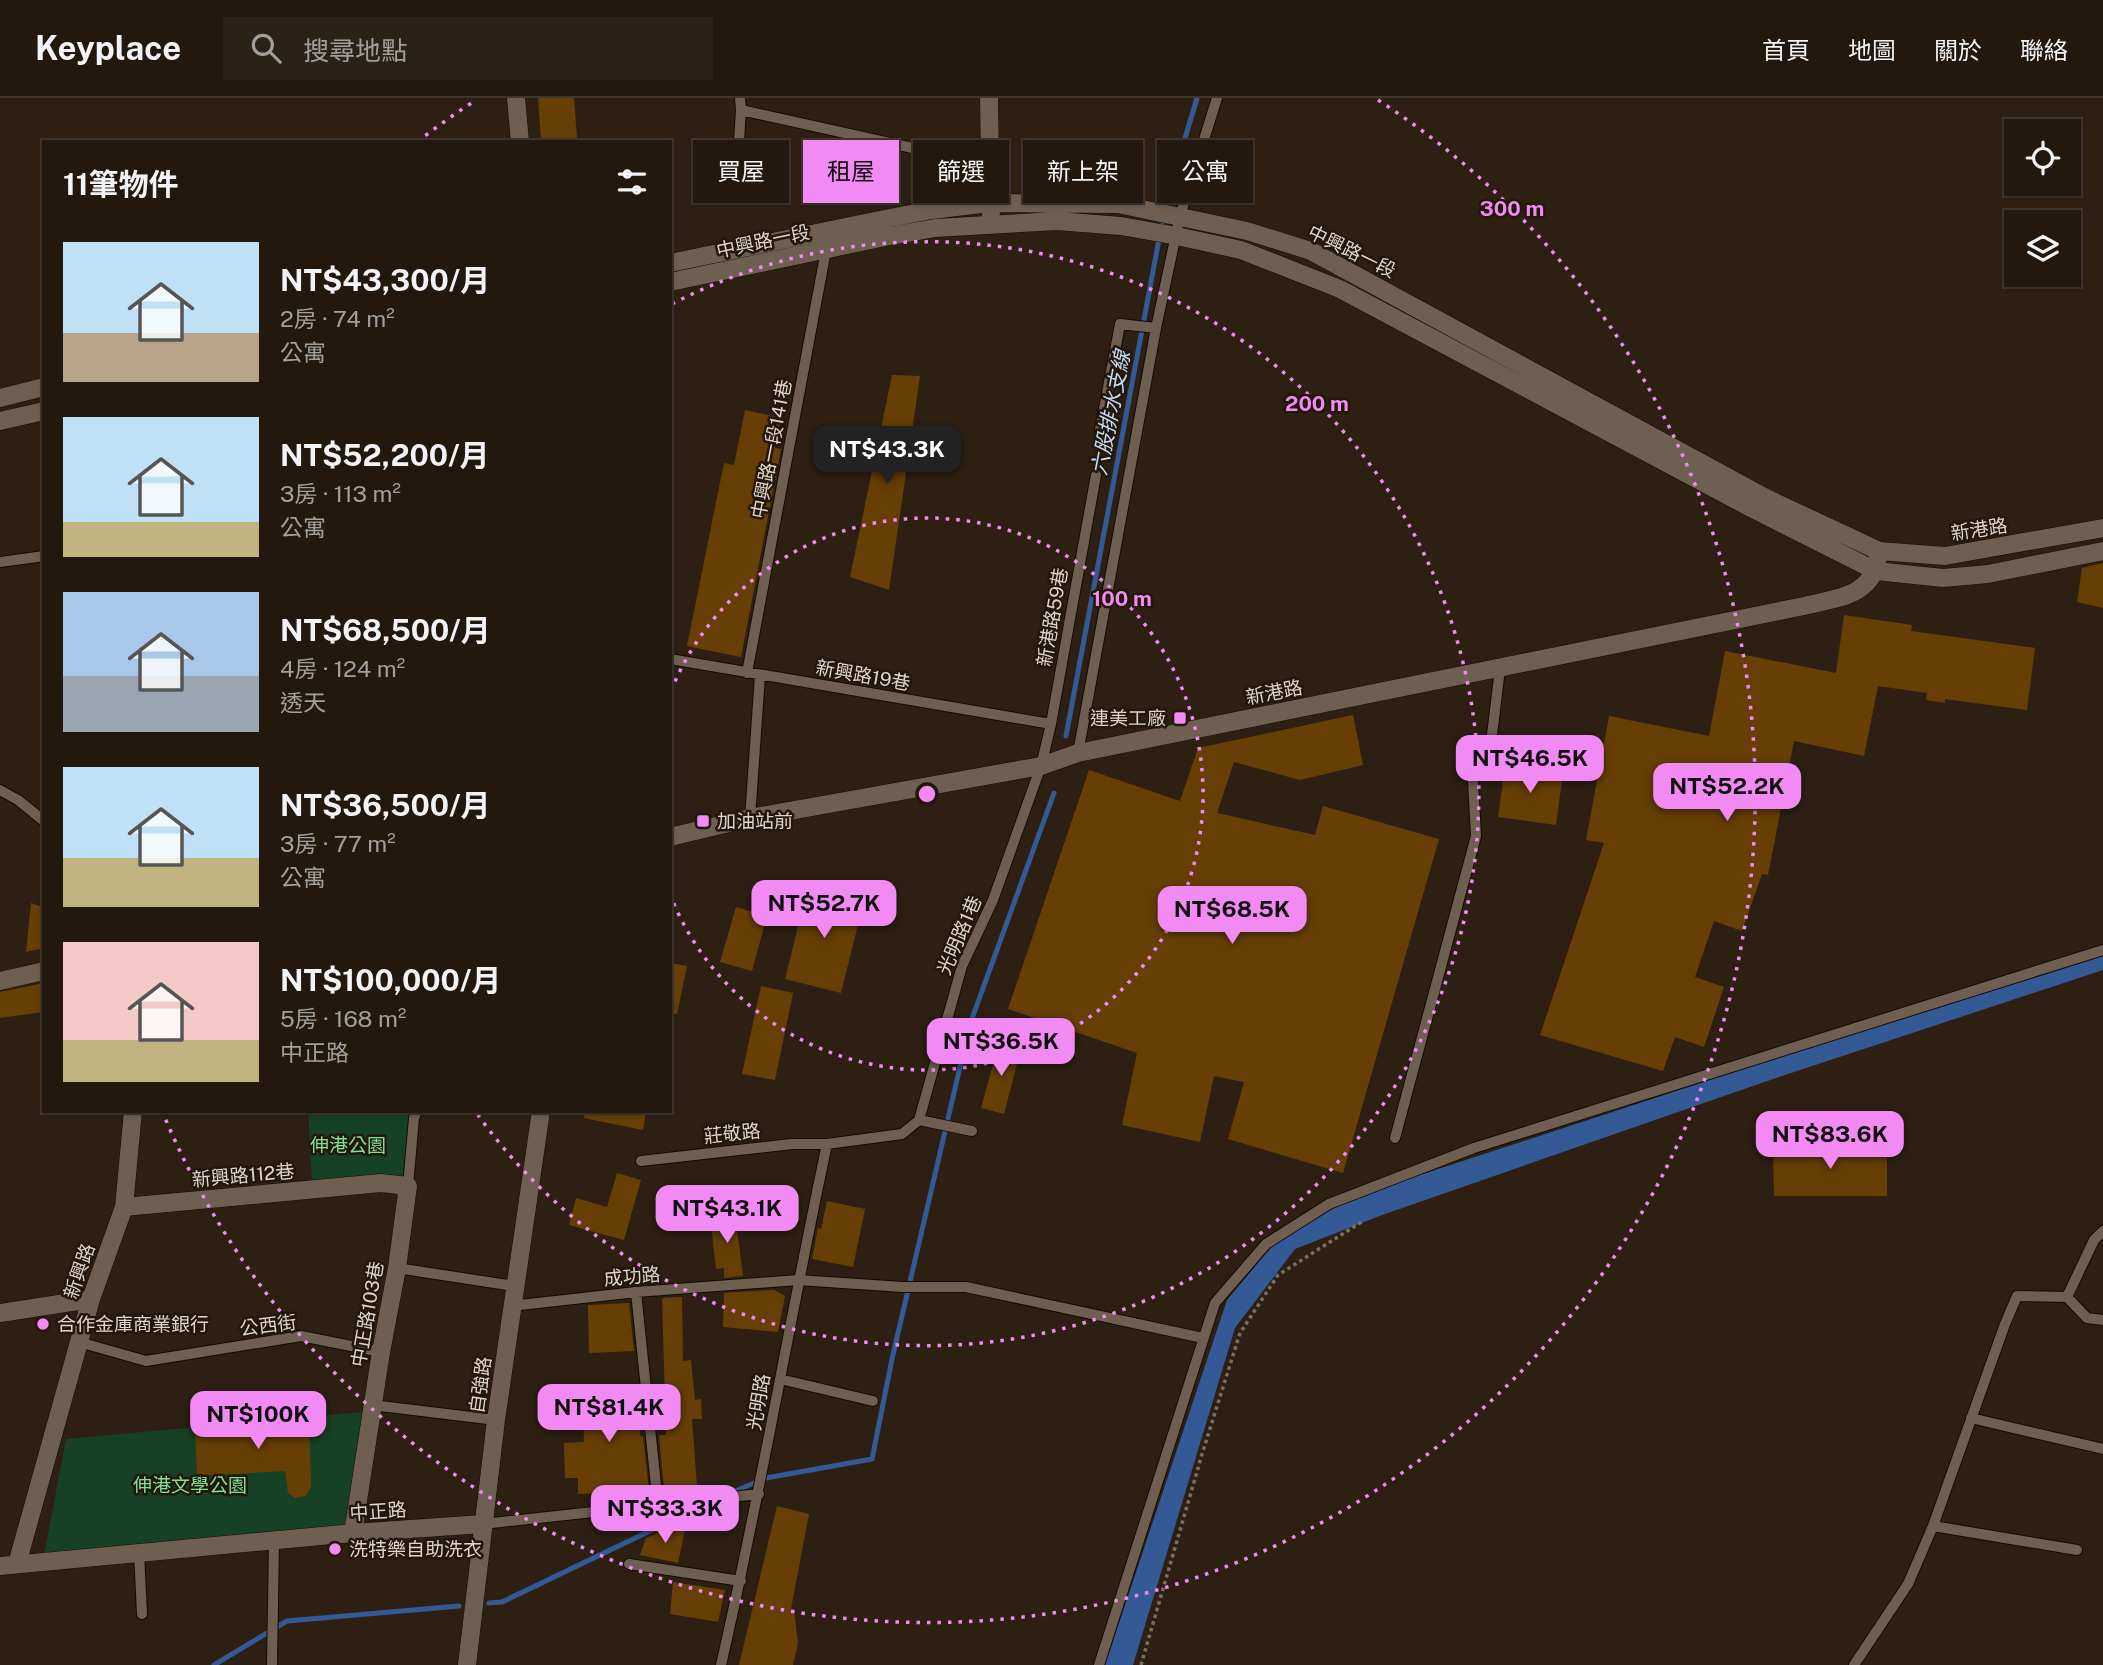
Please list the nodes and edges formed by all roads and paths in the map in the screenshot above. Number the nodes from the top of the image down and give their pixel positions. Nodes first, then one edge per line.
1 (516, 98) edge
2 (989, 98) edge
3 (1217, 98) edge
4 (740, 104) edge
5 (520, 140) edge
6 (739, 140) edge
7 (989, 140) edge
8 (913, 146) edge
9 (990, 203) junction
10 (1180, 216) junction
11 (991, 224) junction
12 (1177, 236) junction
13 (826, 239) junction
14 (672, 262) edge
15 (672, 281) edge
16 (1156, 328) junction
17 (42, 388) edge
18 (0, 398) edge
19 (42, 411) edge
20 (0, 421) edge
21 (1100, 430) dead end
22 (1096, 475) dead end
23 (2103, 528) edge
24 (1878, 551) junction
25 (2103, 551) edge
26 (42, 556) edge
27 (0, 562) edge
28 (1876, 570) junction
29 (672, 659) edge
30 (1500, 669) junction
31 (747, 673) junction
32 (760, 675) junction
33 (1051, 724) junction
34 (1078, 753) junction
35 (1041, 765) junction
36 (0, 790) edge
37 (750, 818) junction
38 (42, 819) edge
39 (672, 837) edge
40 (2103, 950) edge
41 (42, 971) edge
42 (0, 981) edge
43 (133, 1113) edge
44 (416, 1113) edge
45 (541, 1113) edge
46 (919, 1121) junction
47 (972, 1131) dead end
48 (1395, 1138) dead end
49 (827, 1144) junction
50 (642, 1161) dead end
51 (408, 1186) junction
52 (124, 1207) junction
53 (1363, 1221) dead end
54 (2103, 1231) edge
55 (397, 1268) junction
56 (798, 1280) junction
57 (514, 1286) junction
58 (636, 1292) junction
59 (2067, 1297) junction
60 (91, 1300) junction
61 (511, 1306) junction
62 (0, 1313) edge
63 (2103, 1320) edge
64 (1203, 1338) junction
65 (79, 1342) junction
66 (381, 1352) junction
67 (780, 1379) junction
68 (873, 1401) dead end
69 (372, 1405) junction
70 (1971, 1418) junction
71 (496, 1420) junction
72 (2103, 1449) edge
73 (759, 1491) junction
74 (658, 1505) junction
75 (483, 1524) junction
76 (1933, 1526) junction
77 (353, 1533) junction
78 (274, 1541) junction
79 (2077, 1550) dead end
80 (139, 1553) junction
81 (629, 1564) dead end
82 (8, 1565) edge
83 (741, 1581) junction
84 (142, 1614) dead end
85 (272, 1665) edge
86 (467, 1665) edge
87 (721, 1665) edge
88 (1099, 1665) edge
89 (1141, 1665) edge
90 (1854, 1665) edge

1 - 5 street
2 - 7 street
3 - 10 lane
4 - 6 lane
4 - 8 lane
9 - 10 street, 中興路一段
9 - 11 street
9 - 13 street, 中興路一段
10 - 12 lane
10 - 24 street, 中興路一段
11 - 12 street, 中興路一段
11 - 13 street, 中興路一段
12 - 16 lane
12 - 28 street, 中興路一段
13 - 14 street, 中興路一段
13 - 15 street, 中興路一段
13 - 31 lane, 中興路一段141巷
16 - 21 lane
16 - 34 lane
17 - 18 street
19 - 20 street
22 - 33 lane, 新港路59巷
23 - 24 street, 新港路
24 - 28 street
25 - 28 street
26 - 27 lane
28 - 30 street, 新港路
29 - 31 lane, 新興路19巷
30 - 34 street, 新港路
30 - 48 lane
31 - 32 lane, 新興路19巷
32 - 33 lane, 新興路19巷
32 - 37 lane
33 - 35 lane, 新港路59巷
34 - 35 street, 新港路
35 - 37 street, 新港路
35 - 46 lane, 光明路1巷
36 - 38 lane
37 - 39 street, 新港路
40 - 64 lane
41 - 42 street
43 - 52 street, 新興路
44 - 51 lane
45 - 57 street, 自強路
46 - 47 lane
46 - 49 lane
49 - 50 lane, 莊敬路
49 - 56 lane, 光明路
51 - 52 street, 新興路112巷
51 - 55 street, 中正路103巷
52 - 60 street, 新興路
53 - 89 path
54 - 59 lane
55 - 57 lane
55 - 66 street, 中正路103巷
56 - 58 lane, 成功路
56 - 64 lane, 成功路
56 - 67 lane, 光明路
57 - 61 street, 自強路
58 - 61 lane, 成功路
58 - 74 lane
59 - 63 lane
59 - 70 lane
60 - 62 street
60 - 65 street, 新興路
61 - 71 street, 自強路
64 - 88 lane
65 - 66 lane, 公西街
65 - 82 street, 新興路
66 - 69 street, 中正路103巷
67 - 68 lane
67 - 73 lane, 光明路
69 - 71 lane
69 - 77 street, 中正路103巷
70 - 72 lane
70 - 76 lane
71 - 75 street, 自強路
73 - 74 lane, 中正路
73 - 83 lane, 光明路
74 - 75 lane, 中正路
75 - 77 street, 中正路
75 - 86 street, 自強路
76 - 79 lane
76 - 90 lane
77 - 78 street, 中正路
78 - 80 street, 中正路
78 - 85 lane
80 - 82 street, 中正路
80 - 84 lane
81 - 83 lane
83 - 87 lane, 光明路

